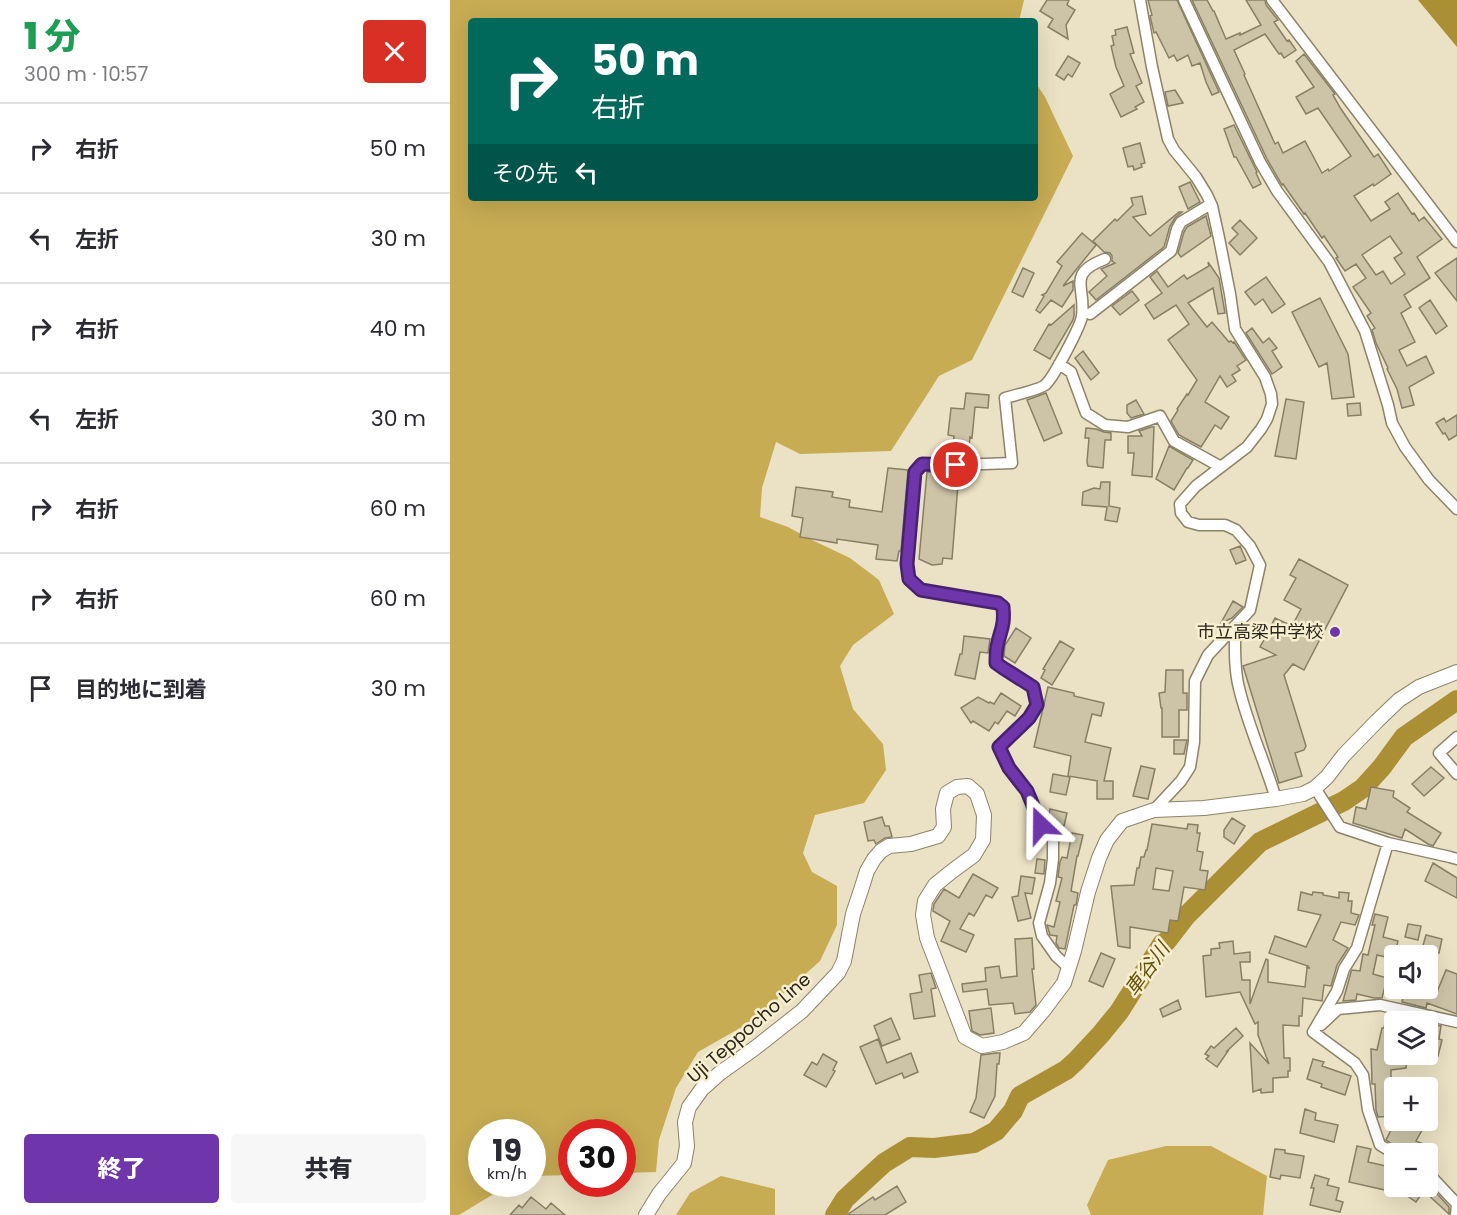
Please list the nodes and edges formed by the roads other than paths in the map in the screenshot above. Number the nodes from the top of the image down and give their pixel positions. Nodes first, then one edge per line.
1 (1140, 0) edge
2 (1184, 0) edge
3 (1272, 0) edge
4 (1211, 204) junction
5 (1457, 242) edge
6 (1105, 259) dead end
7 (1090, 314) dead end
8 (1059, 364) junction
9 (1221, 467) junction
10 (1457, 509) edge
11 (1235, 628) junction
12 (1457, 672) edge
13 (1457, 738) edge
14 (1457, 774) edge
15 (1317, 792) junction
16 (1276, 799) junction
17 (1154, 810) junction
18 (1388, 843) junction
19 (1457, 859) edge
20 (1069, 968) junction
21 (1457, 1022) edge
22 (1314, 1032) junction
23 (1384, 1147) edge
24 (1438, 1184) edge
25 (646, 1215) edge
26 (1456, 1215) edge

1 - 4 street
2 - 10 street
3 - 5 street
4 - 7 street
4 - 9 street
6 - 8 street
8 - 9 street
8 - 20 street
9 - 11 street
11 - 16 street
11 - 17 street
12 - 15 main road
13 - 14 street
15 - 16 main road, Uji Teppocho Line
15 - 18 street
16 - 17 main road, Uji Teppocho Line
17 - 20 main road, Uji Teppocho Line
18 - 19 street
18 - 22 street
20 - 25 main road, Uji Teppocho Line
21 - 22 street
22 - 23 street
24 - 26 street

